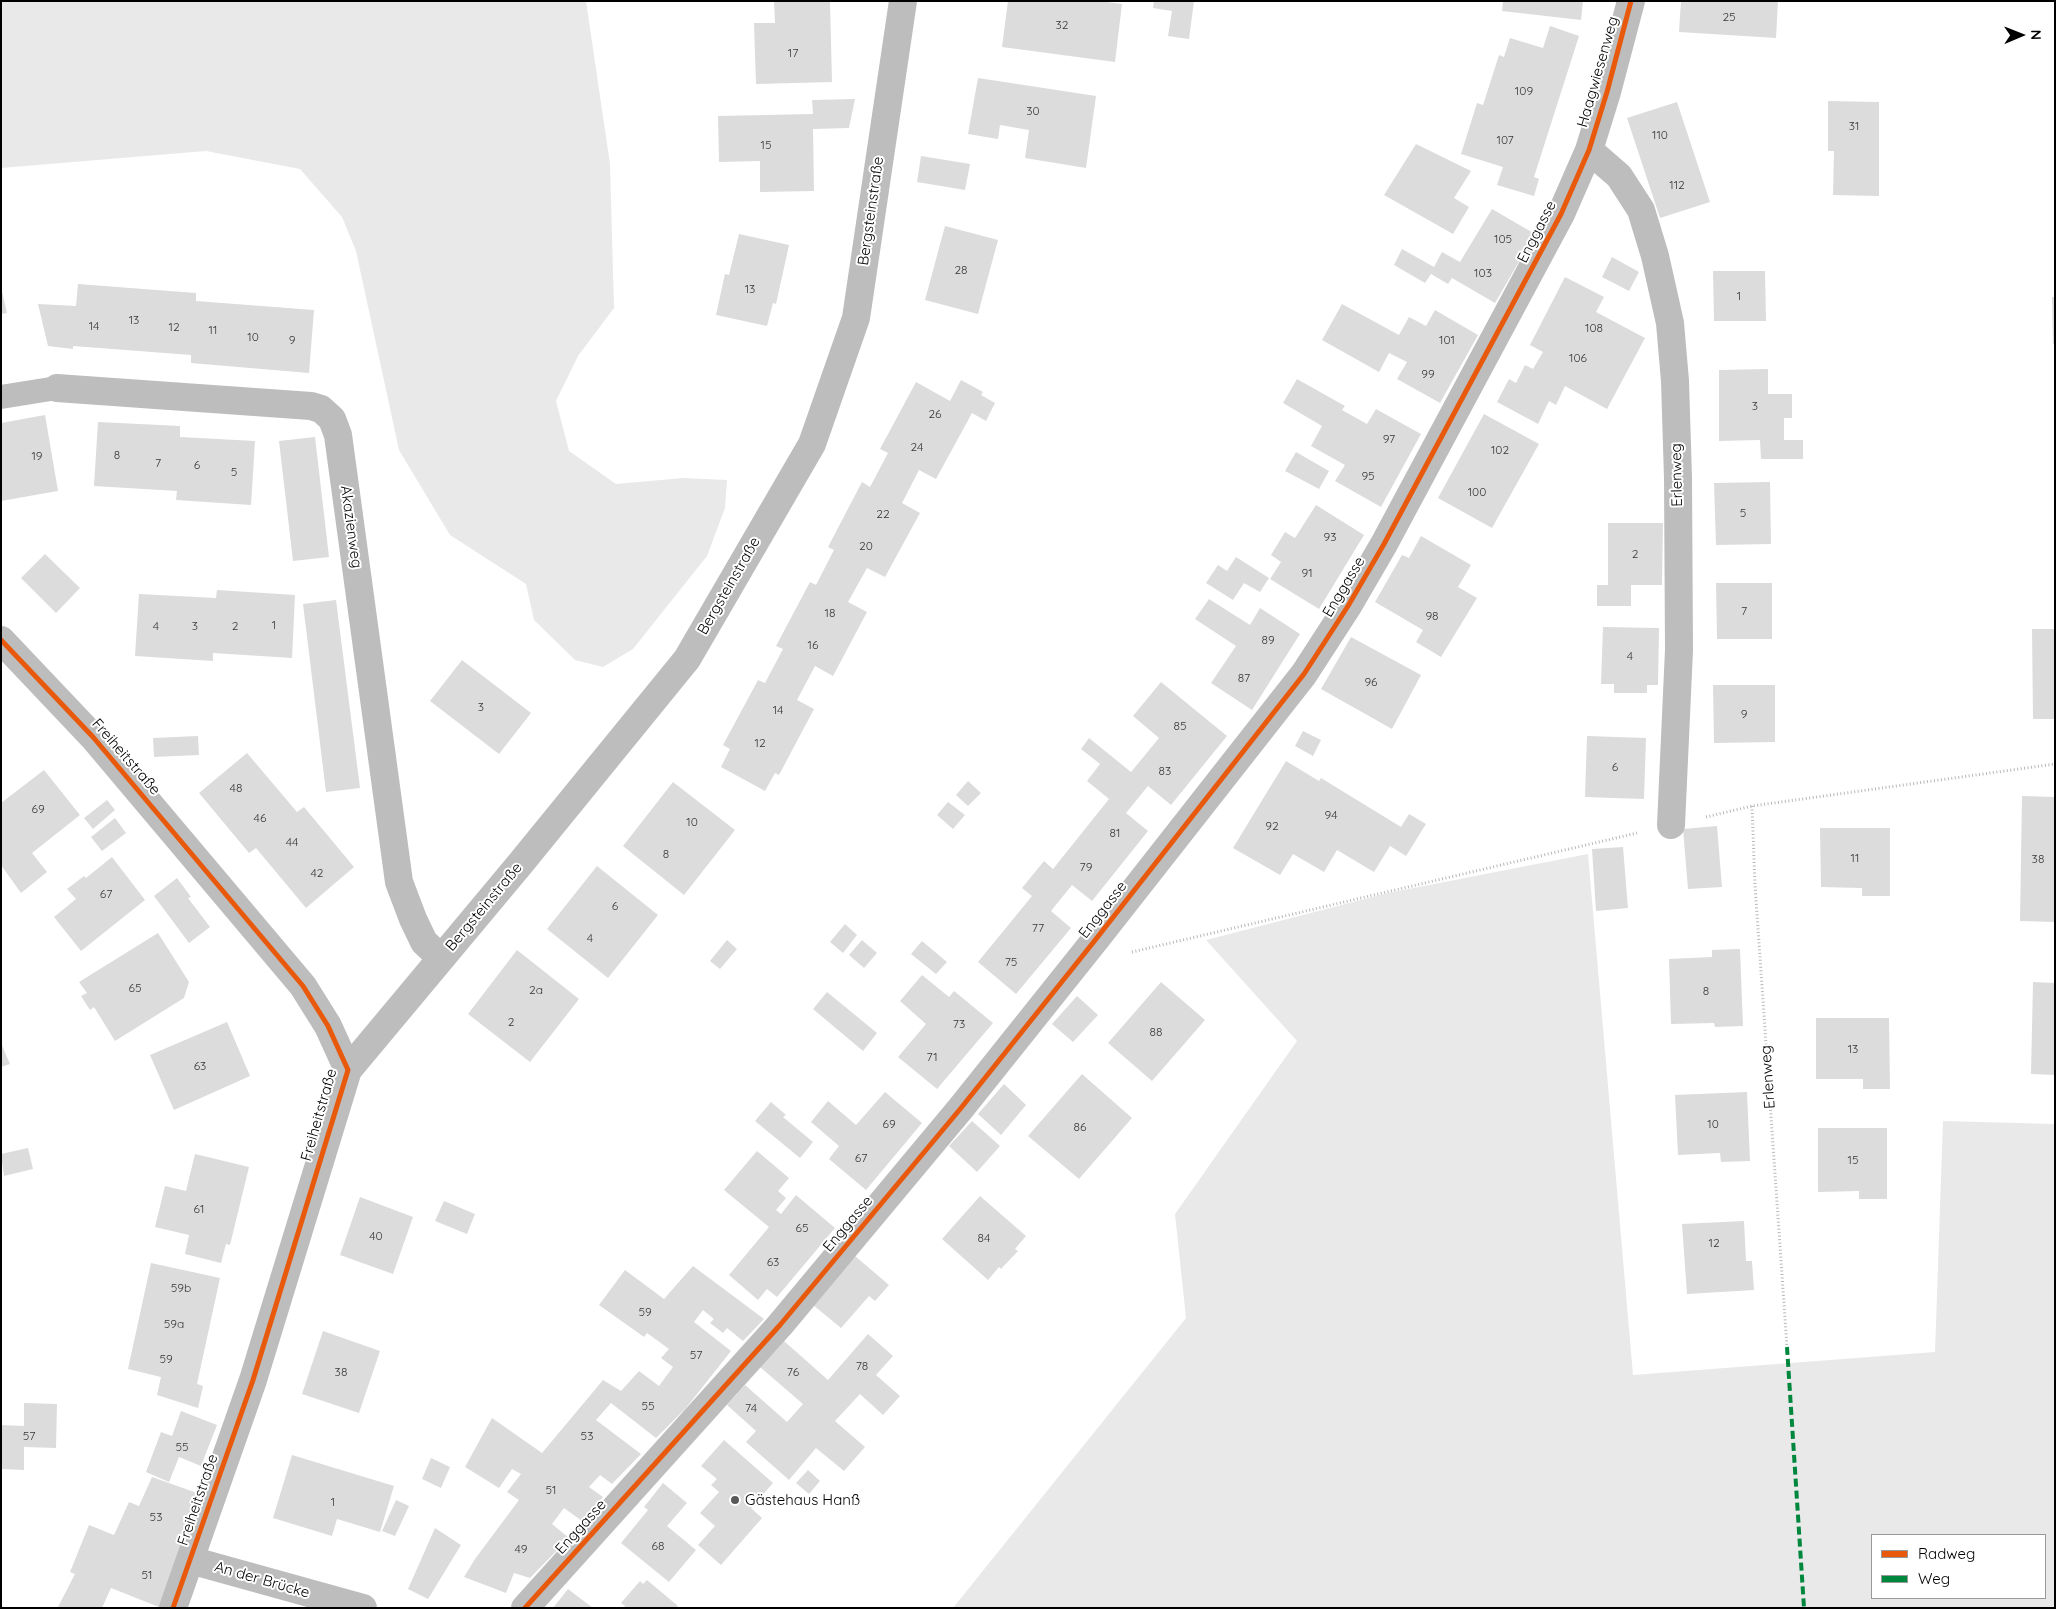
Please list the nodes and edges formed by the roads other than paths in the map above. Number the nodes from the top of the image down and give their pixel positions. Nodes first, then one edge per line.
1 (903, 1) edge
2 (1631, 1) edge
3 (1589, 150) junction
4 (57, 388) joint
5 (1, 397) edge
6 (1, 640) edge
7 (1671, 825) road end
8 (441, 958) junction
9 (348, 1070) junction
10 (190, 1560) junction
11 (173, 1608) edge
12 (362, 1608) edge
13 (525, 1608) edge

1 - 8 street, Bergsteinstraße
2 - 3 street, Haagwiesenweg
3 - 7 street, Erlenweg
3 - 13 street, Enggasse
4 - 5 lane, Akazienweg
4 - 8 street, Akazienweg
6 - 9 street, Freiheitstraße
8 - 9 street, Bergsteinstraße
9 - 10 street, Freiheitstraße
10 - 11 street, Freiheitstraße
10 - 12 street, An der Brücke

